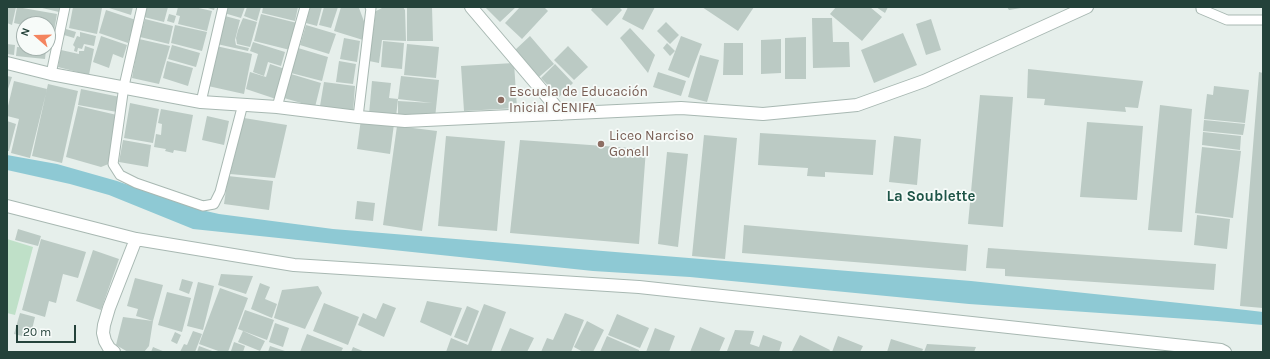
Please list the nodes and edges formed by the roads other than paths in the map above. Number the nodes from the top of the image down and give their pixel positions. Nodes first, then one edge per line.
1 (65, 7) edge
2 (142, 7) edge
3 (223, 7) edge
4 (305, 7) edge
5 (370, 7) edge
6 (471, 7) edge
7 (1087, 7) edge
8 (1201, 7) edge
9 (1263, 20) edge
10 (7, 63) edge
11 (51, 74) junction
12 (124, 86) junction
13 (201, 102) junction
14 (243, 104) junction
15 (277, 107) junction
16 (562, 114) junction
17 (358, 117) junction
18 (7, 206) edge
19 (136, 239) junction
20 (114, 352) edge
21 (1225, 352) edge

1 - 11 lane
2 - 12 lane
3 - 13 lane
4 - 15 lane
5 - 17 lane
6 - 16 street
7 - 16 street
8 - 9 lane
10 - 11 street
11 - 12 street
12 - 13 street
12 - 14 lane
13 - 14 street
14 - 15 street
15 - 17 street
16 - 17 street
18 - 19 street
19 - 20 street
19 - 21 street

